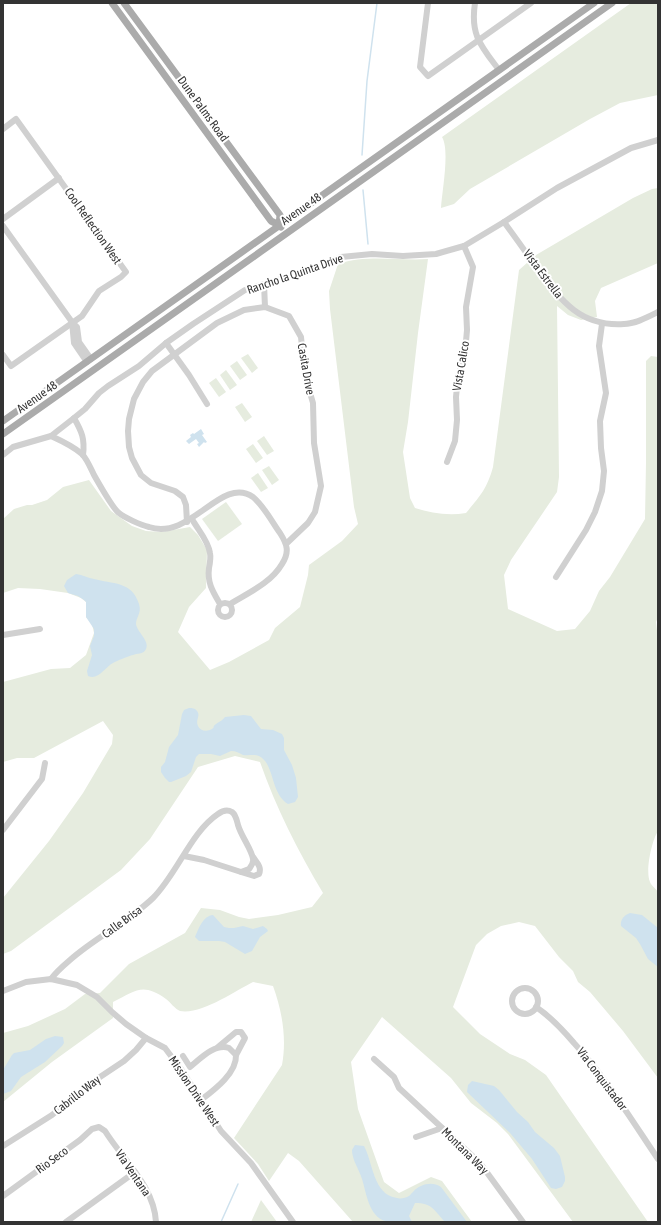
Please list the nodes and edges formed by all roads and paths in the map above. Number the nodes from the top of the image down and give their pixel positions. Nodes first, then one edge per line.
1 (112, 3) edge
2 (124, 3) edge
3 (428, 3) edge
4 (475, 3) edge
5 (531, 3) edge
6 (594, 3) edge
7 (603, 3) edge
8 (612, 3) edge
9 (128, 25) junction
10 (151, 39) junction
11 (478, 40) junction
12 (559, 40) junction
13 (499, 70) junction
14 (506, 78) junction
15 (181, 98) junction
16 (206, 114) junction
17 (3, 129) edge
18 (210, 137) junction
19 (658, 140) edge
20 (235, 154) junction
21 (59, 178) junction
22 (3, 218) edge
23 (504, 222) junction
24 (279, 225) junction
25 (3, 226) edge
26 (286, 233) junction
27 (464, 246) junction
28 (264, 284) junction
29 (265, 307) junction
30 (658, 312) edge
31 (72, 322) junction
32 (602, 324) junction
33 (166, 344) junction
34 (174, 354) junction
35 (3, 355) edge
36 (113, 356) junction
37 (90, 361) junction
38 (207, 404) dead end
39 (43, 406) junction
40 (74, 418) junction
41 (3, 421) edge
42 (3, 434) edge
43 (51, 436) junction
44 (3, 455) edge
45 (83, 455) junction
46 (447, 462) dead end
47 (190, 520) junction
48 (287, 543) junction
49 (556, 577) dead end
50 (220, 604) junction
51 (230, 604) junction
52 (40, 629) dead end
53 (3, 635) edge
54 (45, 763) dead end
55 (5, 822) edge
56 (3, 830) edge
57 (184, 856) junction
58 (253, 857) junction
59 (241, 872) junction
60 (51, 979) junction
61 (3, 991) edge
62 (536, 1007) junction
63 (146, 1038) junction
64 (215, 1049) junction
65 (236, 1055) junction
66 (182, 1056) dead end
67 (374, 1059) dead end
68 (201, 1100) junction
69 (101, 1128) joint
70 (442, 1128) junction
71 (416, 1138) dead end
72 (3, 1146) edge
73 (658, 1159) edge
74 (135, 1172) junction
75 (3, 1196) edge
76 (66, 1222) edge
77 (156, 1222) edge
78 (294, 1222) edge
79 (523, 1222) edge

1 - 9 main road, Dune Palms Road
2 - 10 main road, Dune Palms Road
3 - 11 street
4 - 11 street
5 - 11 street
6 - 13 main road, Avenue 48
7 - 12 main road
8 - 12 main road, Avenue 48
9 - 10 main road
9 - 15 main road, Dune Palms Road
10 - 16 main road, Dune Palms Road
11 - 13 street
12 - 14 main road, Avenue 48
13 - 14 main road
13 - 24 main road, Avenue 48
14 - 26 main road, Avenue 48
15 - 16 main road
15 - 18 main road, Dune Palms Road
16 - 20 main road, Dune Palms Road
17 - 21 street, Cool Reflection West
18 - 20 main road
18 - 24 main road, Dune Palms Road
19 - 23 street, Rancho la Quinta Drive
20 - 24 main road, Dune Palms Road
21 - 22 street, Cool Reflection West
21 - 31 street, Cool Reflection West
23 - 27 street, Rancho la Quinta Drive
23 - 32 street, Vista Estrella
24 - 26 main road, Dune Palms Road
24 - 37 main road, Avenue 48
25 - 31 street
26 - 36 main road, Avenue 48
27 - 28 street, Rancho la Quinta Drive
27 - 46 street, Vista Calico
28 - 29 street
28 - 33 street, Rancho la Quinta Drive
29 - 34 street, Casita Drive
29 - 48 street, Casita Drive
30 - 32 street, Vista Estrella
31 - 35 street, Cool Reflection West
31 - 37 street
32 - 49 street
33 - 34 street
33 - 40 street, Rancho la Quinta Drive
34 - 38 street
34 - 47 street, Casita Drive
36 - 37 main road
36 - 39 main road, Avenue 48
37 - 39 main road
37 - 41 main road, Avenue 48
39 - 42 main road, Avenue 48
40 - 43 street, Rancho la Quinta Drive
40 - 45 street
43 - 44 street, Rancho la Quinta Drive
43 - 45 street
45 - 47 street
47 - 48 street
47 - 50 street
48 - 51 street
50 - 51 street
50 - 51 street
52 - 53 street
54 - 55 street
55 - 56 street
57 - 58 street, Calle Brisa
57 - 59 street
57 - 60 street, Calle Brisa
58 - 59 street
58 - 59 street
60 - 61 street, Mission Drive West
60 - 63 street, Mission Drive West
62 - 62 street
62 - 73 street, Via Conquistador
63 - 68 street, Mission Drive West
63 - 72 street, Cabrillo Way
64 - 65 street
64 - 65 street
64 - 66 street
65 - 68 street
67 - 70 street, Montana Way
68 - 78 street, Mission Drive West
69 - 74 street, Via Ventana
69 - 75 street, Rio Seco
70 - 71 street
70 - 79 street, Montana Way
74 - 76 street
74 - 77 street, Via Ventana

